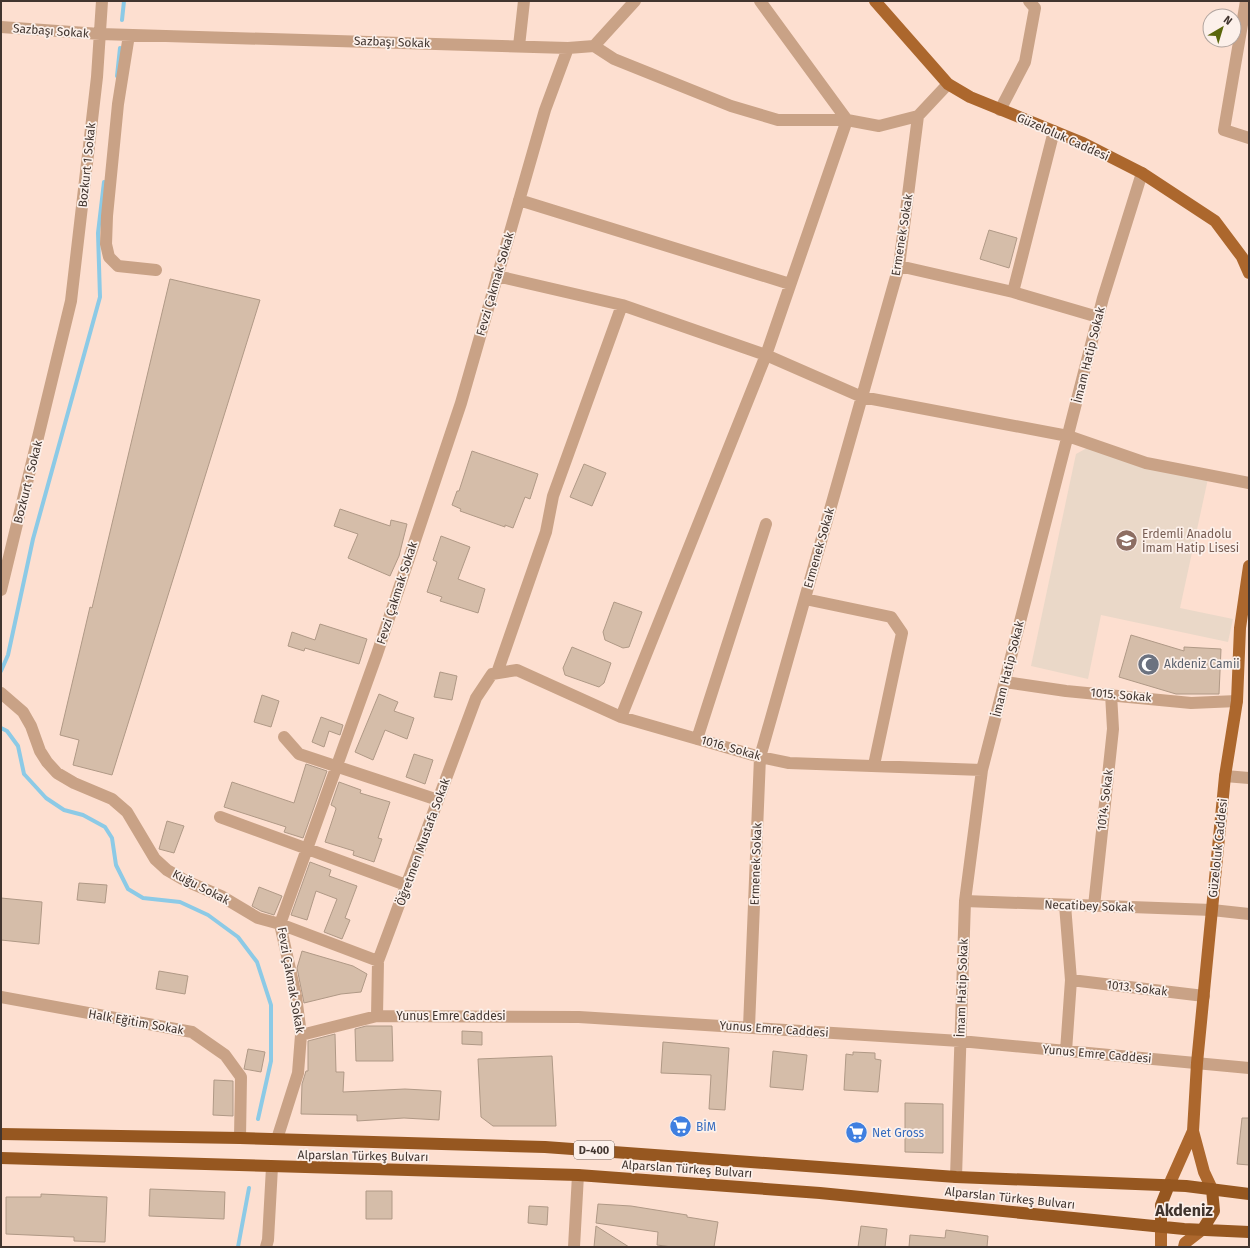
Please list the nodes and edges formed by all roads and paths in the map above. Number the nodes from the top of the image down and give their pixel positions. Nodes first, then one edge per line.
1 (102, 1) edge
2 (524, 1) edge
3 (635, 1) edge
4 (760, 1) edge
5 (875, 1) edge
6 (1029, 1) edge
7 (1246, 1) edge
8 (1, 27) edge
9 (100, 34) junction
10 (129, 35) junction
11 (519, 46) junction
12 (594, 46) junction
13 (568, 48) junction
14 (948, 84) junction
15 (1000, 110) junction
16 (918, 116) junction
17 (846, 120) junction
18 (1054, 131) junction
19 (1249, 138) edge
20 (1142, 173) junction
21 (519, 200) junction
22 (899, 266) junction
23 (156, 270) dead end
24 (1249, 273) edge
25 (497, 276) junction
26 (790, 284) junction
27 (1013, 292) junction
28 (622, 305) junction
29 (1098, 317) junction
30 (766, 355) junction
31 (862, 397) junction
32 (1068, 436) junction
33 (1249, 483) edge
34 (766, 524) dead end
35 (1249, 566) edge
36 (1, 590) edge
37 (805, 599) junction
38 (1244, 629) edge
39 (495, 673) junction
40 (1005, 682) junction
41 (1, 693) edge
42 (1111, 694) junction
43 (1237, 701) junction
44 (621, 717) junction
45 (284, 737) dead end
46 (697, 739) junction
47 (760, 757) junction
48 (874, 765) junction
49 (336, 766) junction
50 (982, 770) junction
51 (1225, 776) junction
52 (1249, 778) edge
53 (438, 800) junction
54 (220, 817) dead end
55 (307, 849) junction
56 (406, 885) junction
57 (965, 901) junction
58 (1065, 905) junction
59 (1094, 906) junction
60 (1212, 910) junction
61 (1249, 914) edge
62 (280, 924) junction
63 (378, 961) junction
64 (1071, 980) junction
65 (1204, 996) junction
66 (1, 997) edge
67 (377, 1016) junction
68 (749, 1027) junction
69 (301, 1035) junction
70 (960, 1041) junction
71 (1066, 1051) junction
72 (1197, 1063) junction
73 (1249, 1068) edge
74 (1193, 1131) junction
75 (1, 1134) edge
76 (240, 1138) junction
77 (277, 1139) junction
78 (1, 1158) edge
79 (272, 1167) junction
80 (578, 1175) junction
81 (956, 1177) junction
82 (1169, 1185) junction
83 (1212, 1189) junction
84 (1249, 1194) edge
85 (1161, 1227) junction
86 (1203, 1229) junction
87 (1249, 1232) edge
88 (266, 1247) edge
89 (574, 1247) edge
90 (1161, 1247) edge
91 (1184, 1247) edge

1 - 9 street, Bozkurt 1 Sokak
2 - 11 street
3 - 12 street
4 - 17 street
5 - 14 main road, Güzeloluk Caddesi
6 - 15 street
7 - 19 street
8 - 9 street, Sazbaşı Sokak
9 - 10 street
9 - 36 street, Bozkurt 1 Sokak
10 - 11 street, Sazbaşı Sokak
10 - 23 street, Bozkurt 1 Sokak
11 - 13 street, Sazbaşı Sokak
12 - 13 street, Sazbaşı Sokak
12 - 17 street
13 - 21 street, Fevzi Çakmak Sokak
14 - 15 main road, Güzeloluk Caddesi
14 - 16 street
15 - 18 main road, Güzeloluk Caddesi
16 - 17 street
16 - 22 street, Ermenek Sokak
17 - 26 street
18 - 20 main road, Güzeloluk Caddesi
18 - 27 street
20 - 24 main road, Güzeloluk Caddesi
20 - 29 street, İmam Hatip Sokak
21 - 25 street, Fevzi Çakmak Sokak
21 - 26 street
22 - 27 street
22 - 31 street, Ermenek Sokak
25 - 28 street
25 - 49 street, Fevzi Çakmak Sokak
26 - 30 street
27 - 29 street
28 - 30 street
28 - 39 street, Öğretmen Mustafa Sokak
29 - 32 street, İmam Hatip Sokak
30 - 31 street
30 - 44 street
31 - 32 street
31 - 37 street, Ermenek Sokak
32 - 33 street
32 - 40 street, İmam Hatip Sokak
34 - 46 street
35 - 38 main road, Güzeloluk Caddesi
37 - 47 street, Ermenek Sokak
37 - 48 street
38 - 43 main road, Güzeloluk Caddesi
39 - 44 street, 1016. Sokak
39 - 53 street, Öğretmen Mustafa Sokak
40 - 42 street, 1015. Sokak
40 - 50 street, İmam Hatip Sokak
41 - 62 street, Kuğu Sokak
42 - 43 street, 1015. Sokak
42 - 59 street, 1014. Sokak
43 - 51 main road, Güzeloluk Caddesi
44 - 46 street, 1016. Sokak
45 - 49 street
46 - 47 street, 1016. Sokak
47 - 48 street, 1016. Sokak
47 - 68 street, Ermenek Sokak
48 - 50 street, 1016. Sokak
49 - 53 street
49 - 55 street, Fevzi Çakmak Sokak
50 - 57 street, İmam Hatip Sokak
51 - 52 street
51 - 60 main road, Güzeloluk Caddesi
53 - 56 street, Öğretmen Mustafa Sokak
54 - 55 street
55 - 56 street
55 - 62 street, Fevzi Çakmak Sokak
56 - 63 street, Öğretmen Mustafa Sokak
57 - 58 street, Necatibey Sokak
57 - 70 street, İmam Hatip Sokak
58 - 59 street, Necatibey Sokak
58 - 64 street
59 - 60 street, Necatibey Sokak
60 - 61 street, Necatibey Sokak
60 - 65 main road, Güzeloluk Caddesi
62 - 63 street, Kuğu Sokak
62 - 69 street, Fevzi Çakmak Sokak
63 - 67 street, Öğretmen Mustafa Sokak
64 - 65 street, 1013. Sokak
64 - 71 street
65 - 72 main road, Güzeloluk Caddesi
66 - 76 street, Halk Eğitim Sokak
67 - 68 street, Yunus Emre Caddesi
67 - 69 street, Yunus Emre Caddesi
68 - 70 street, Yunus Emre Caddesi
69 - 77 street, Fevzi Çakmak Sokak
70 - 71 street, Yunus Emre Caddesi
70 - 81 street, İmam Hatip Sokak
71 - 72 street, Yunus Emre Caddesi
72 - 73 street, Yunus Emre Caddesi
72 - 74 main road, Güzeloluk Caddesi
74 - 82 main road, Güzeloluk Caddesi
74 - 83 main road, Güzeloluk Caddesi
75 - 76 highway, Alparslan Türkeş Bulvarı / D-400
76 - 77 highway, Alparslan Türkeş Bulvarı / D-400
77 - 81 highway, Alparslan Türkeş Bulvarı / D-400
78 - 79 highway, Alparslan Türkeş Bulvarı / D-400
79 - 80 highway, Alparslan Türkeş Bulvarı / D-400
79 - 88 street
80 - 85 highway, Alparslan Türkeş Bulvarı / D-400
80 - 89 street
81 - 82 highway, Alparslan Türkeş Bulvarı / D-400
82 - 83 highway, Alparslan Türkeş Bulvarı / D-400
82 - 85 highway
83 - 84 highway, Alparslan Türkeş Bulvarı / D-400
83 - 86 highway
85 - 86 highway, Alparslan Türkeş Bulvarı / D-400
85 - 90 main road
86 - 87 highway, Alparslan Türkeş Bulvarı / D-400
86 - 91 main road

